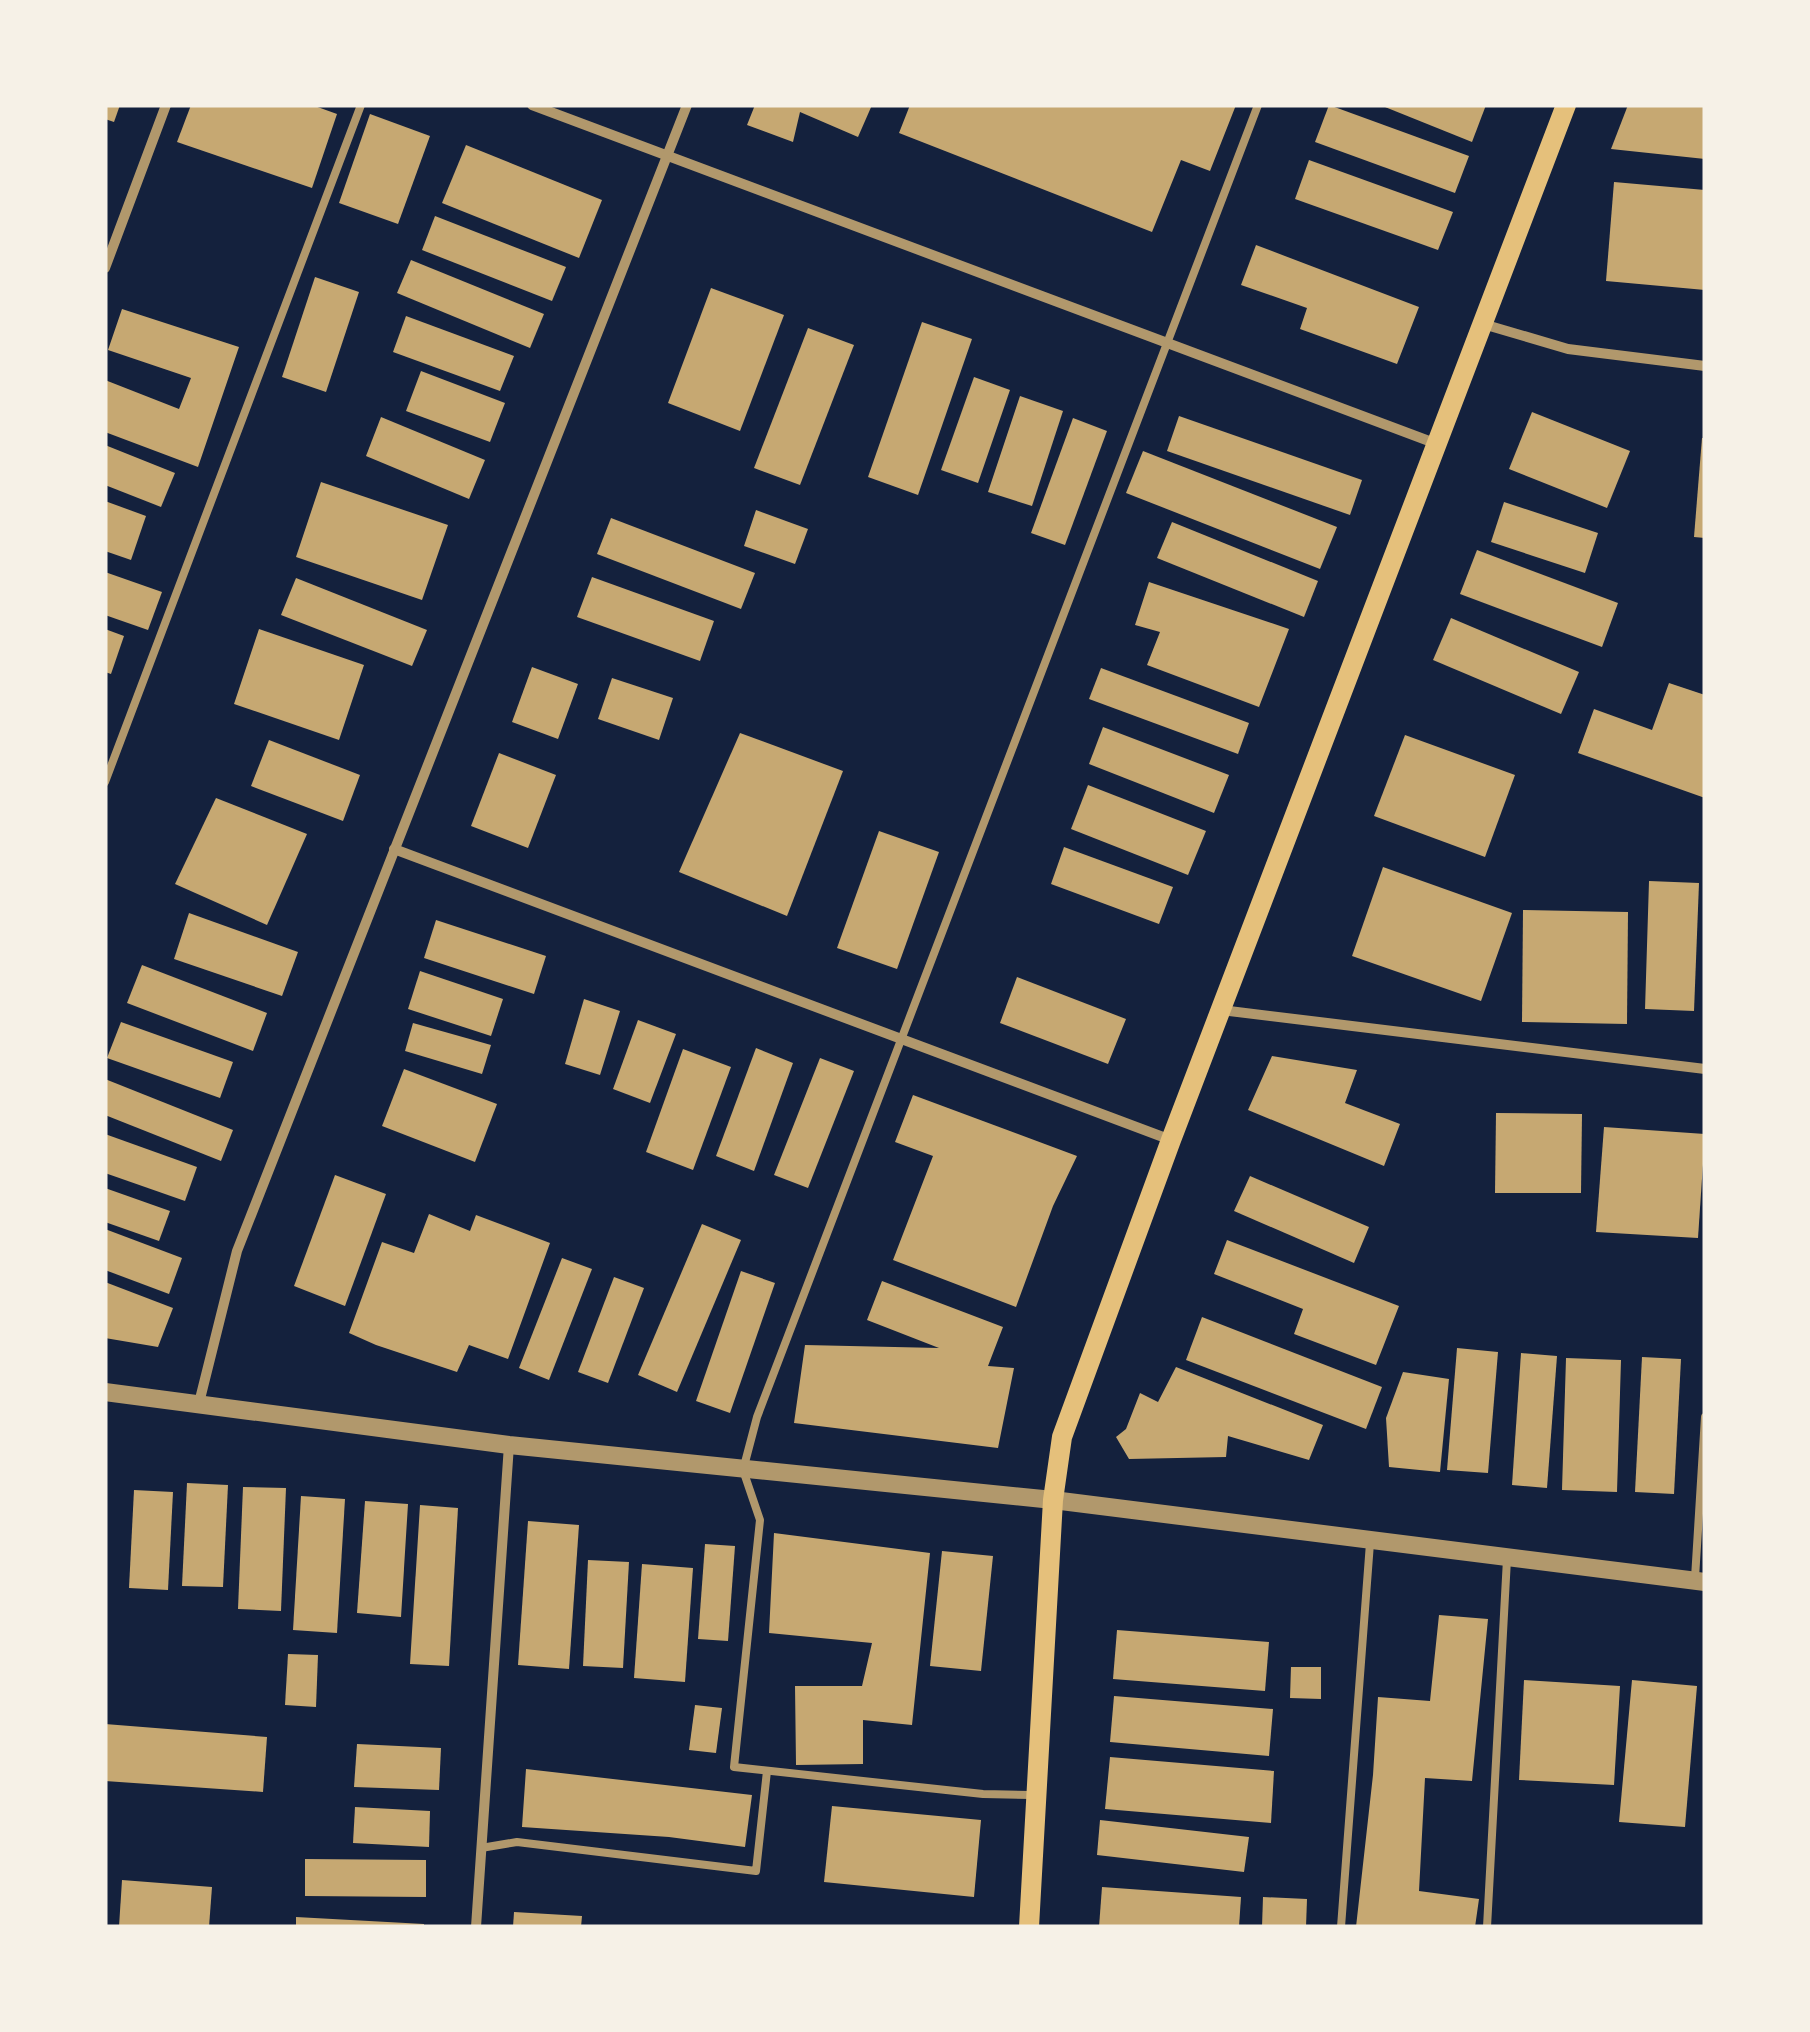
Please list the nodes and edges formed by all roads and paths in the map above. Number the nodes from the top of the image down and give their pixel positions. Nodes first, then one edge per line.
1 (166, 105) edge
2 (361, 105) edge
3 (532, 105) edge
4 (687, 105) edge
5 (1258, 105) edge
6 (1566, 105) edge
7 (668, 155) junction
8 (105, 268) edge
9 (1482, 324) junction
10 (1167, 344) junction
11 (1705, 366) edge
12 (1437, 444) junction
13 (105, 782) edge
14 (394, 849) junction
15 (1221, 1010) junction
16 (904, 1038) junction
17 (1705, 1070) edge
18 (1171, 1140) junction
19 (105, 1392) edge
20 (199, 1402) junction
21 (1705, 1418) edge
22 (509, 1445) junction
23 (743, 1470) junction
24 (1054, 1500) junction
25 (1370, 1542) junction
26 (1507, 1559) junction
27 (1700, 1582) edge
28 (768, 1771) junction
29 (1037, 1795) junction
30 (481, 1848) junction
31 (476, 1927) edge
32 (1029, 1927) edge
33 (1341, 1927) edge
34 (1487, 1927) edge

1 - 8 street
2 - 13 lane
3 - 7 street
4 - 7 street
5 - 10 lane
6 - 9 main road
7 - 10 street
7 - 14 street
9 - 11 street
9 - 12 main road
10 - 12 street
10 - 16 lane
12 - 15 main road
14 - 16 street
14 - 20 street
15 - 17 street
15 - 18 main road
16 - 18 street
16 - 23 lane
18 - 24 main road
19 - 20 street
20 - 22 street
21 - 27 lane
22 - 23 street
22 - 30 street
23 - 24 street
23 - 28 lane
24 - 25 street
24 - 29 main road
25 - 26 street
25 - 33 lane
26 - 27 street
26 - 34 lane
28 - 29 lane
28 - 30 lane
29 - 32 main road
30 - 31 street

